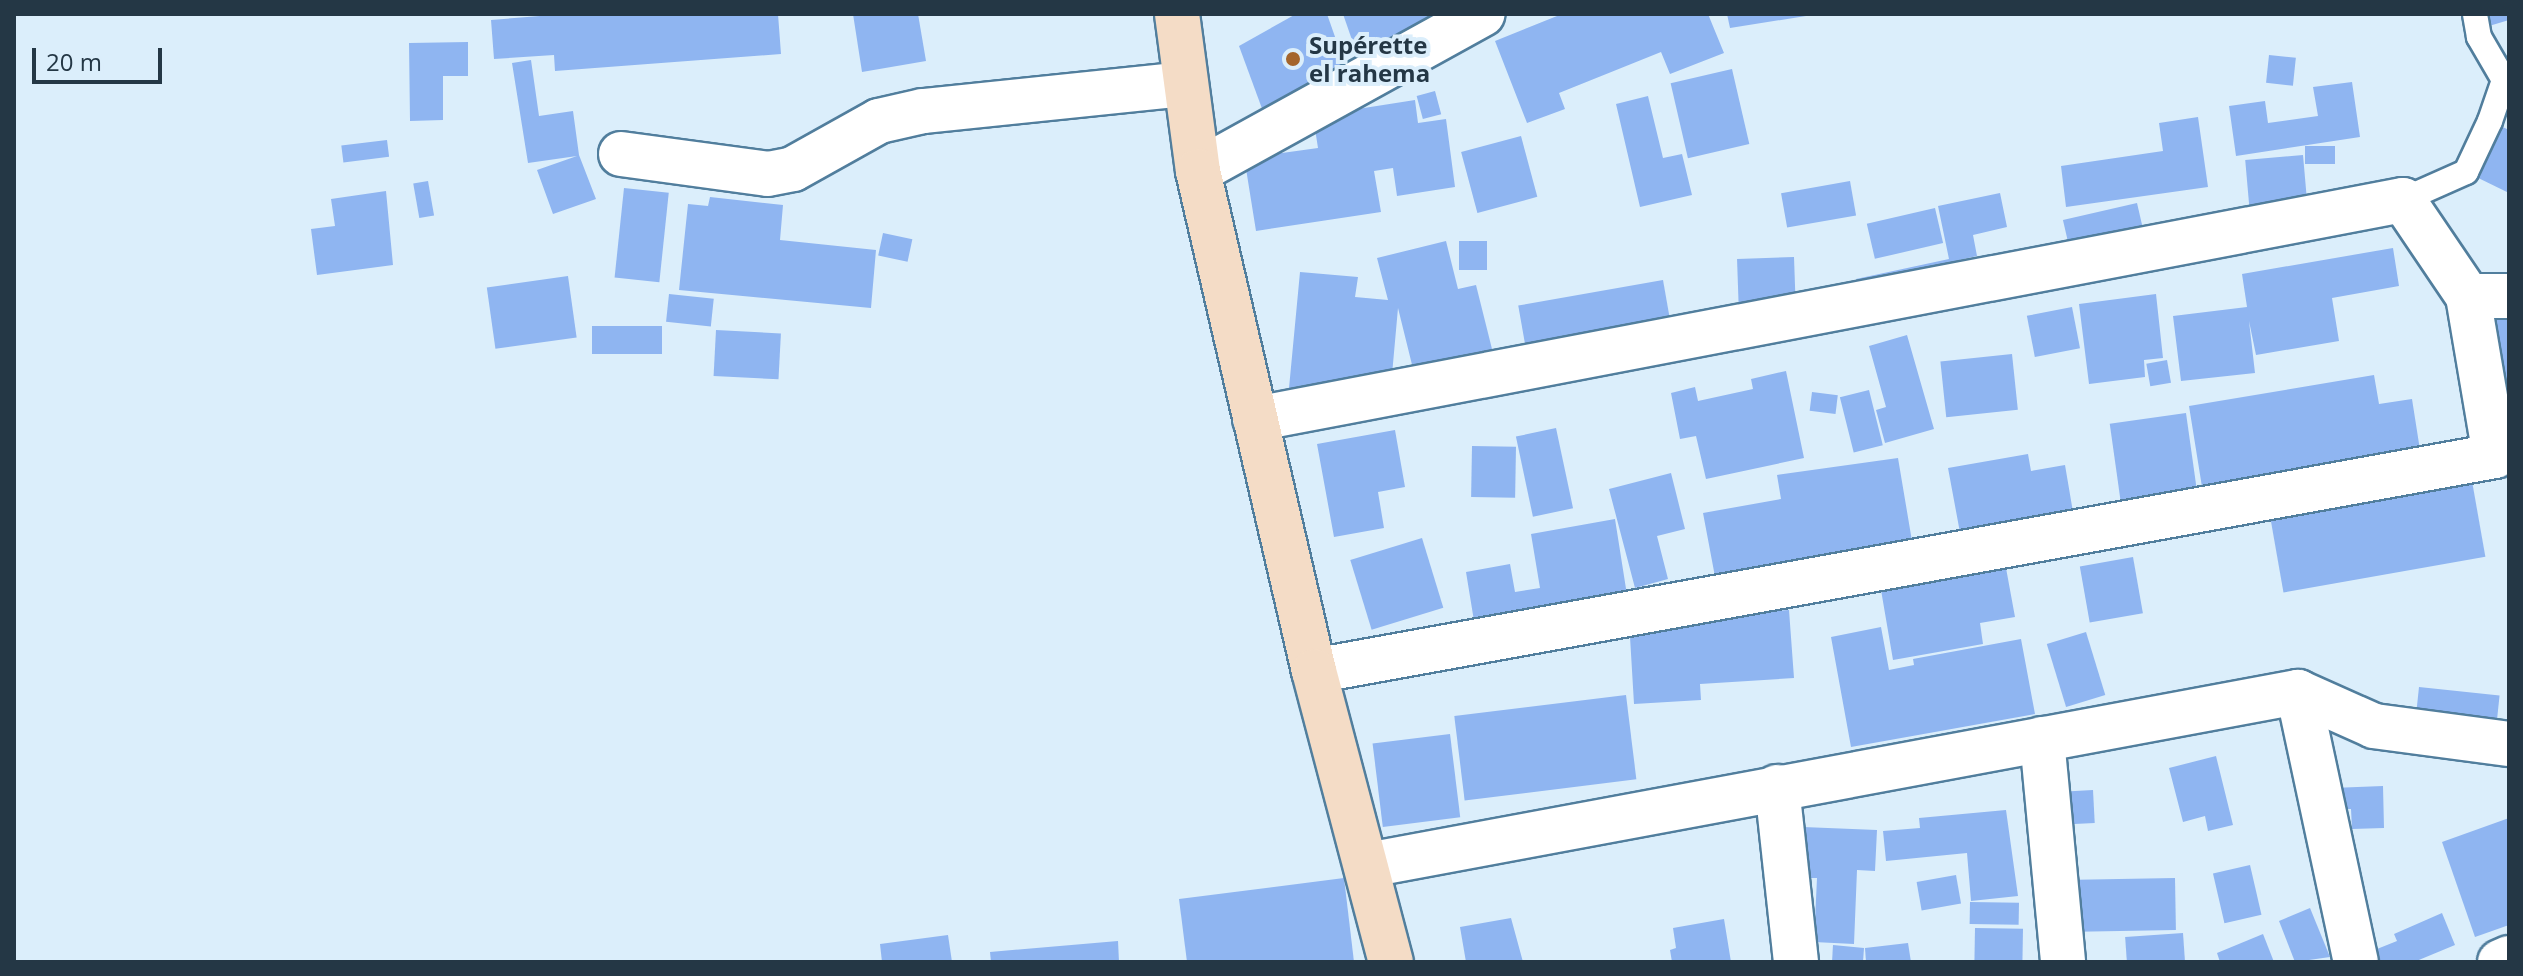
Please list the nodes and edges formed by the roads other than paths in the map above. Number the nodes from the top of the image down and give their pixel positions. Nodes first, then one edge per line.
1 (1177, 14) edge
2 (1482, 14) edge
3 (2475, 14) edge
4 (1186, 84) junction
5 (621, 154) dead end
6 (1198, 171) junction
7 (2403, 200) junction
8 (2488, 296) edge
9 (1255, 419) junction
10 (1314, 671) junction
11 (2298, 692) junction
12 (2042, 739) junction
13 (2509, 744) edge
14 (1777, 787) junction
15 (1368, 865) junction
16 (2509, 958) edge
17 (1391, 962) edge
18 (1796, 962) edge
19 (2063, 962) edge
20 (2356, 962) edge
21 (2500, 962) edge

1 - 4 main road
2 - 6 street
3 - 7 lane
4 - 5 street
4 - 6 main road
6 - 9 main road
7 - 8 street
7 - 9 street
8 - 10 street
9 - 10 main road
10 - 15 main road
11 - 12 street
11 - 13 street
11 - 20 street
12 - 14 street
12 - 19 street
14 - 15 street
14 - 18 street
15 - 17 main road
16 - 21 street

